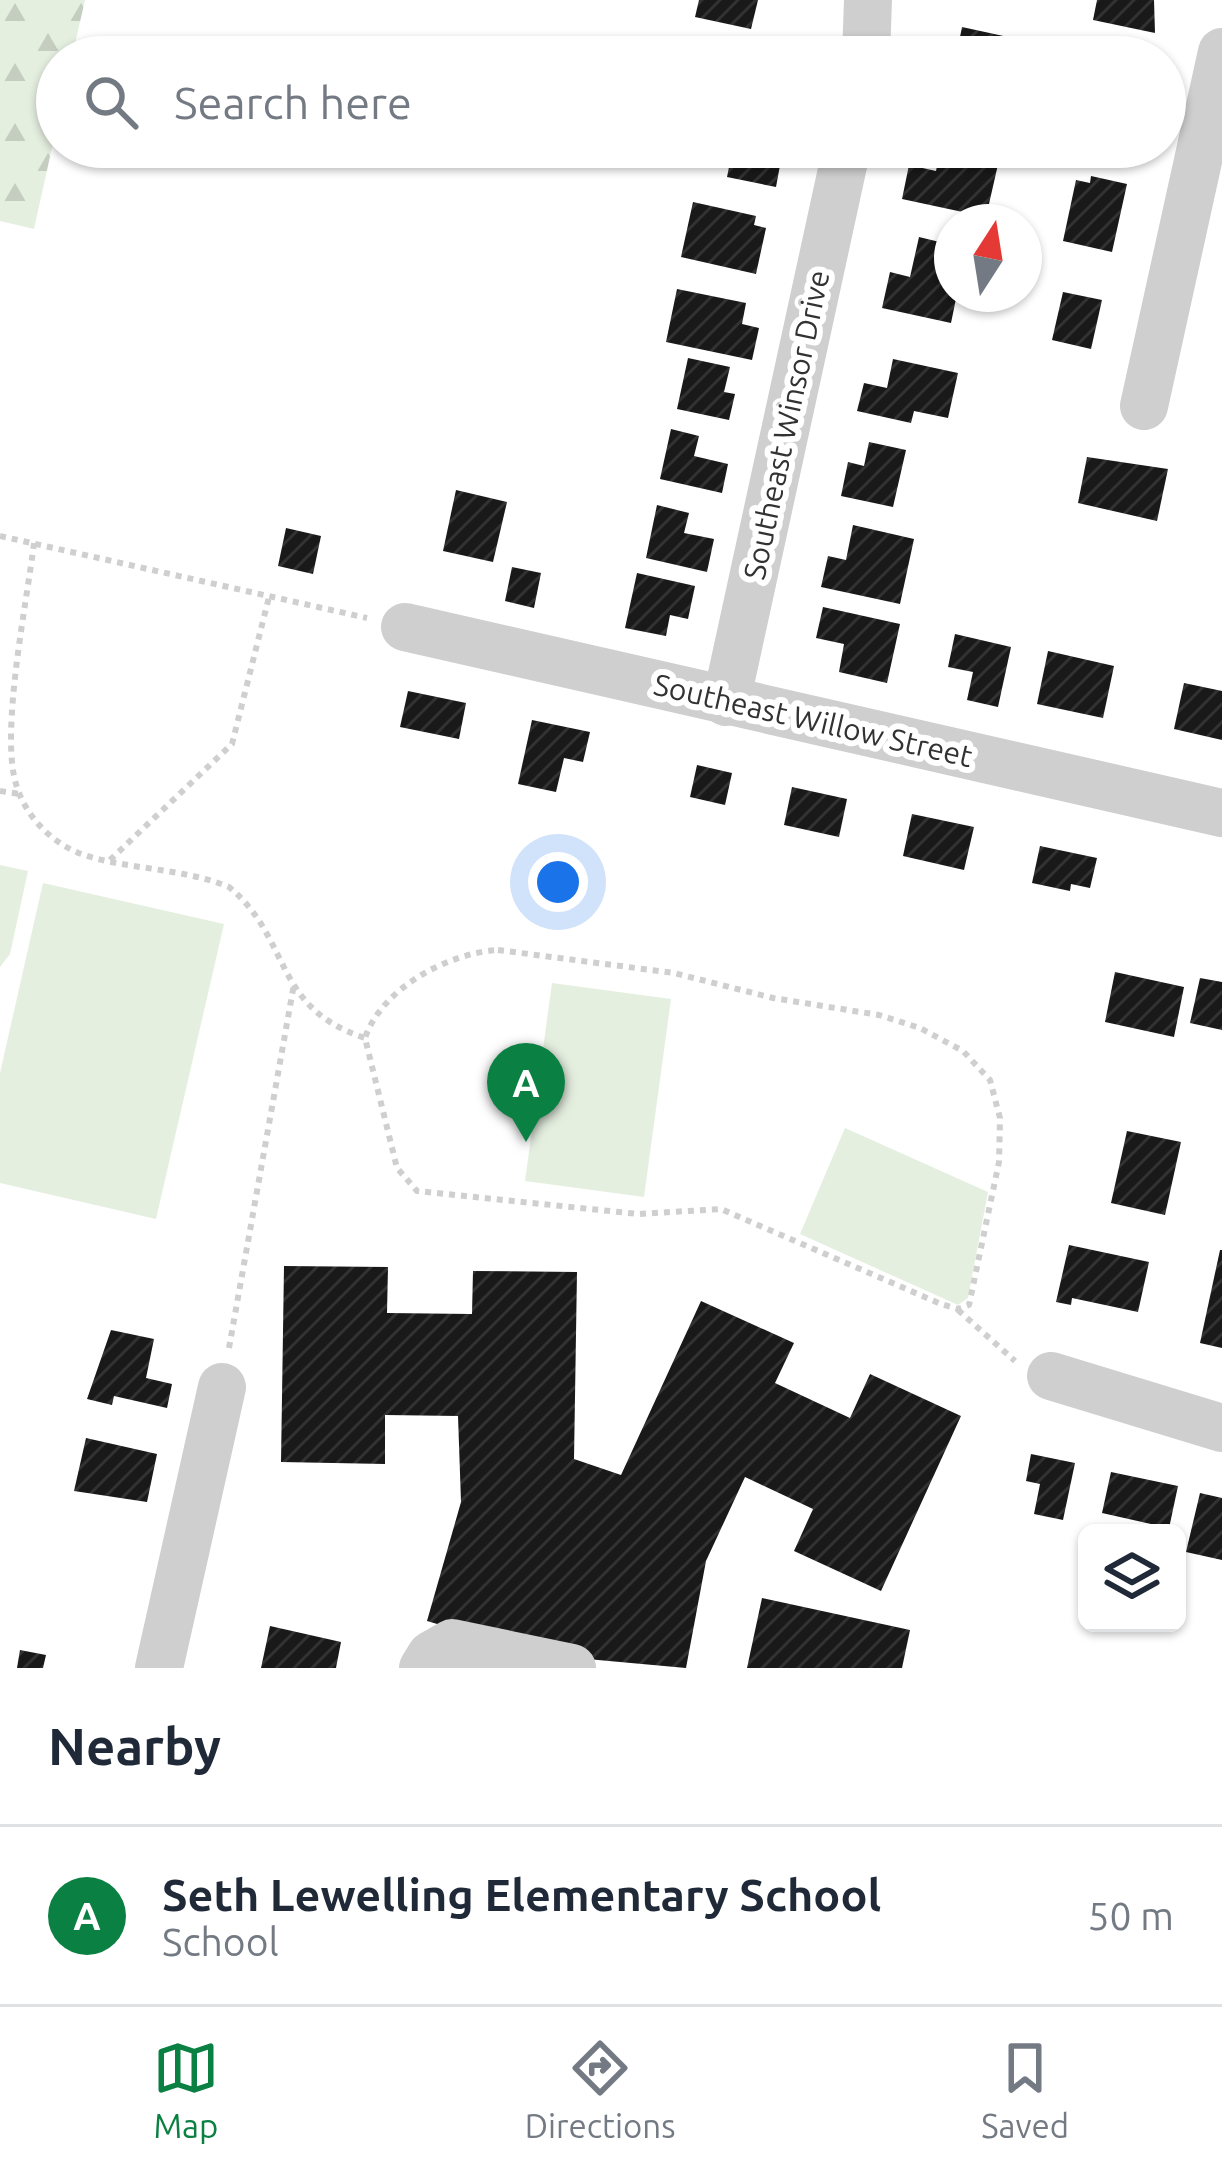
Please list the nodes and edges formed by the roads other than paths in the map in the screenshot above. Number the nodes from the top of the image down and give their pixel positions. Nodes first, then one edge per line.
1 (868, 0) edge
2 (867, 36) edge
3 (1222, 52) edge
4 (842, 168) edge
5 (1144, 406) dead end
6 (405, 626) road end
7 (726, 702) junction
8 (1222, 813) edge
9 (1051, 1376) road end
10 (222, 1388) road end
11 (1222, 1428) edge
12 (159, 1668) edge
13 (423, 1668) edge
14 (572, 1668) edge

1 - 2 street
3 - 5 street
4 - 7 street, Southeast Winsor Drive
6 - 7 street, Southeast Willow Street
7 - 8 street, Southeast Willow Street
9 - 11 street
10 - 12 street
13 - 14 street

